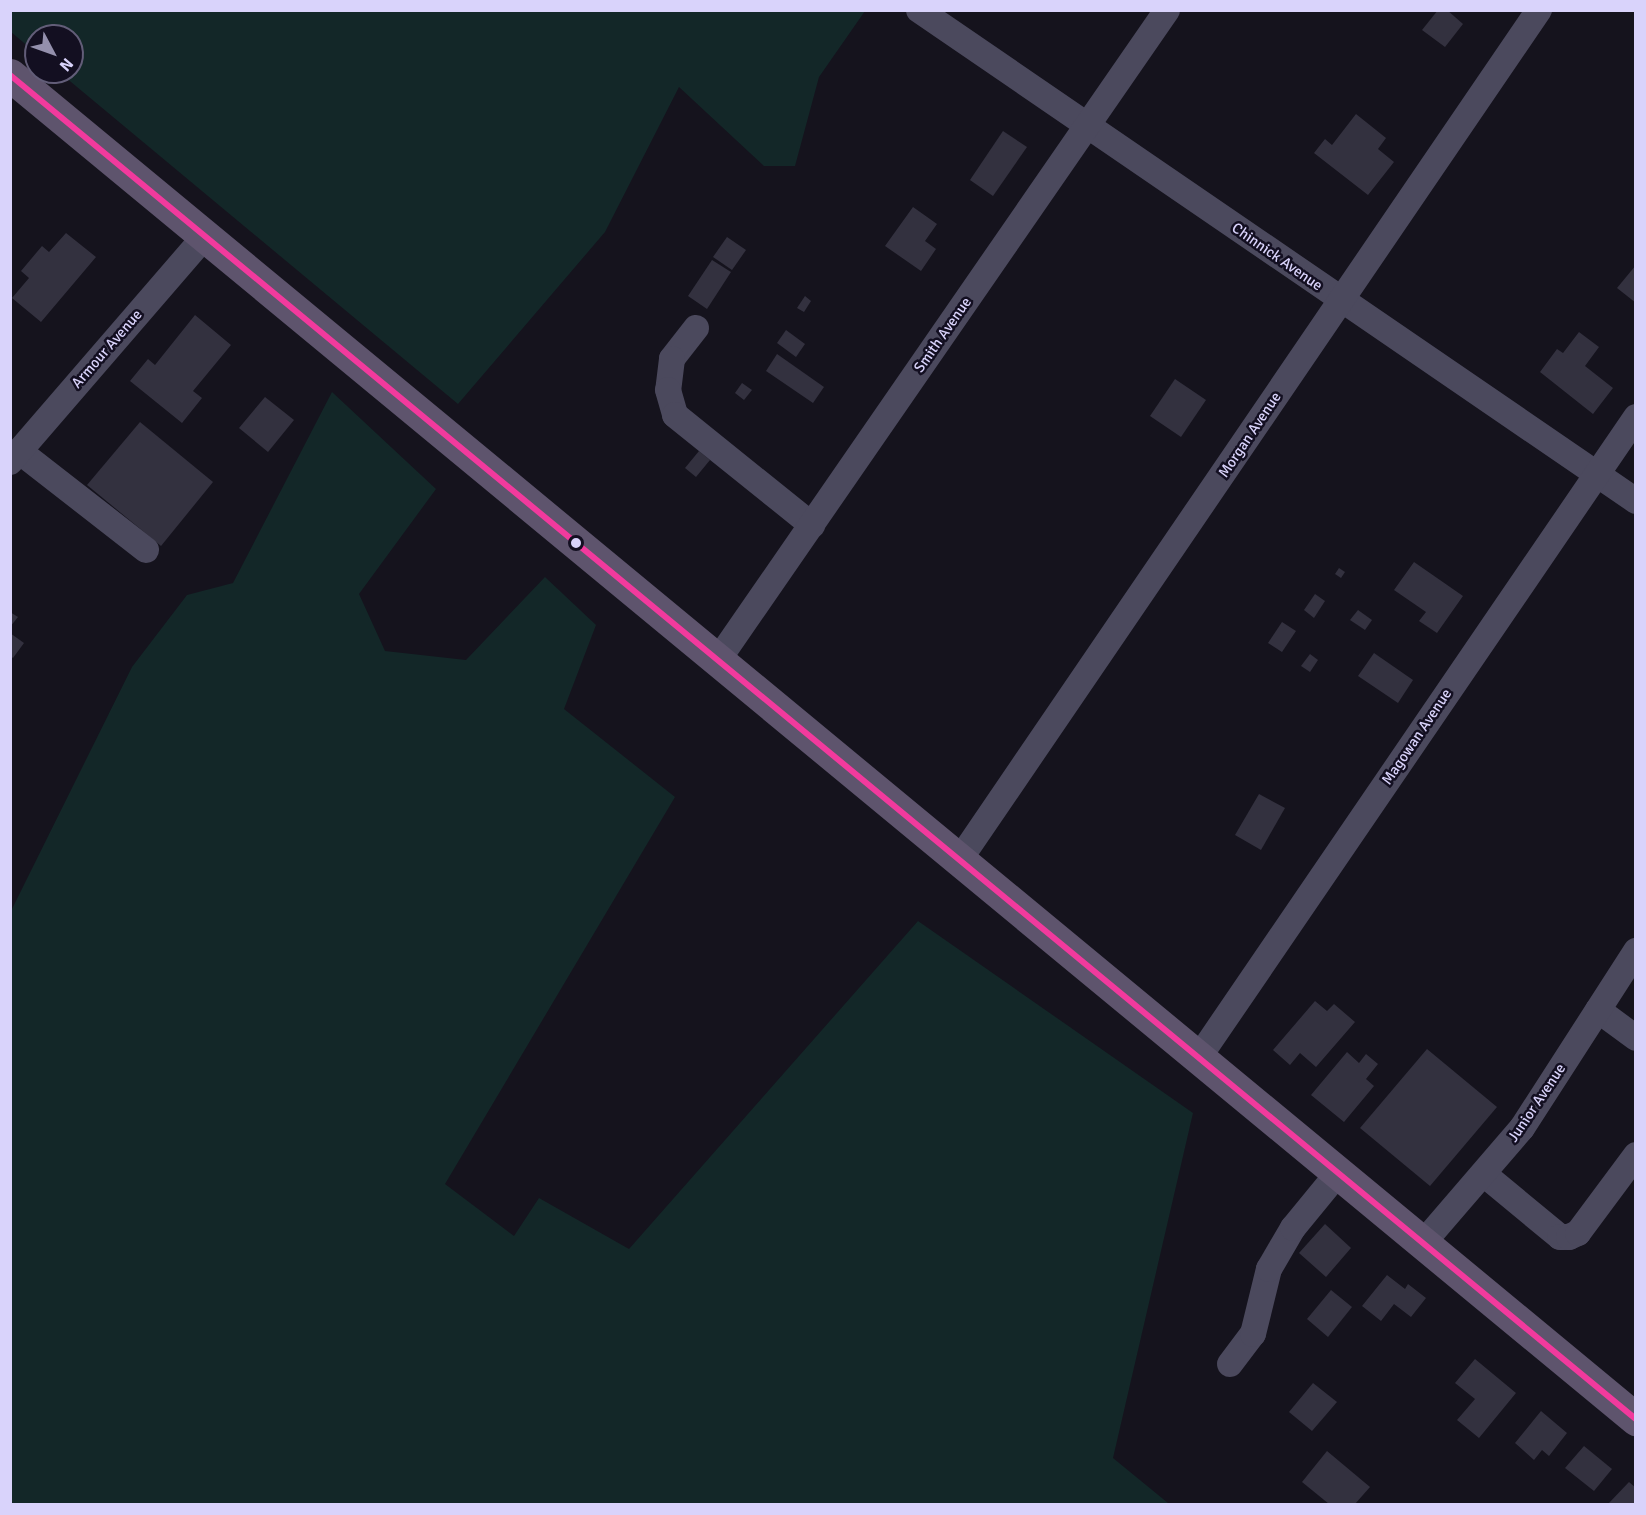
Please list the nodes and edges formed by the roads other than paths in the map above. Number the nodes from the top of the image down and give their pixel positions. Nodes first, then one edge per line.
1 (919, 10) edge
2 (1167, 10) edge
3 (1539, 10) edge
4 (10, 75) edge
5 (1088, 126) junction
6 (204, 237) junction
7 (1341, 301) junction
8 (696, 328) dead end
9 (1635, 417) edge
10 (15, 456) edge
11 (1596, 475) junction
12 (1635, 501) edge
13 (812, 525) junction
14 (146, 550) dead end
15 (718, 660) junction
16 (960, 859) junction
17 (1635, 951) edge
18 (1598, 1010) junction
19 (1635, 1038) edge
20 (1199, 1057) junction
21 (1635, 1155) edge
22 (1339, 1173) junction
23 (1485, 1175) junction
24 (1423, 1243) junction
25 (1230, 1364) dead end
26 (1635, 1419) edge

1 - 5 street, Chinnick Avenue
2 - 5 street, Smith Avenue
3 - 7 street, Morgan Avenue
4 - 6 main road
5 - 7 street, Chinnick Avenue
5 - 13 street, Smith Avenue
6 - 10 street, Armour Avenue
6 - 15 main road
7 - 11 street, Chinnick Avenue
7 - 16 street, Morgan Avenue
8 - 13 street
9 - 11 street, Magowan Avenue
10 - 14 street
11 - 12 street, Chinnick Avenue
11 - 20 street, Magowan Avenue
13 - 15 street, Smith Avenue
15 - 16 main road
16 - 20 main road
17 - 18 street, Junior Avenue
18 - 19 street
18 - 23 street, Junior Avenue
20 - 22 main road
21 - 23 street
22 - 24 main road
22 - 25 street
23 - 24 street, Junior Avenue
24 - 26 main road

